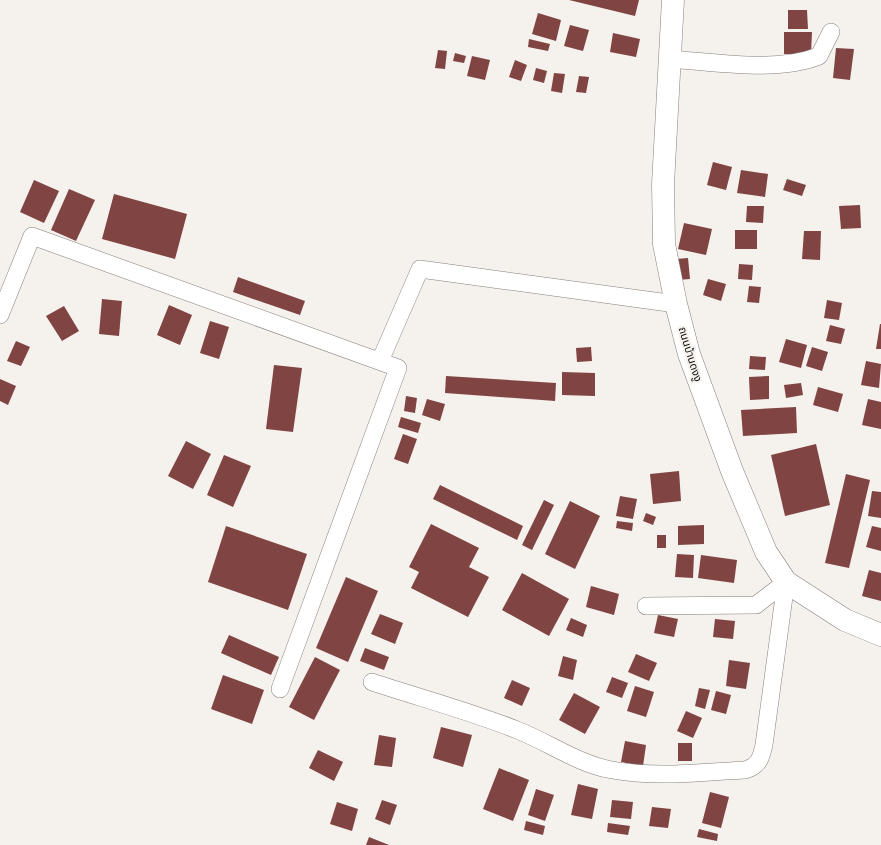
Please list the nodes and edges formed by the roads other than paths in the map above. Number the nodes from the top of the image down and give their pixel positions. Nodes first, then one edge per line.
1 (673, 0) edge
2 (831, 32) dead end
3 (670, 59) junction
4 (676, 304) junction
5 (0, 314) edge
6 (380, 361) junction
7 (786, 582) junction
8 (646, 606) dead end
9 (881, 635) edge
10 (372, 682) dead end
11 (280, 689) dead end

1 - 3 street, ถนนบ้านดงงู
2 - 3 street
3 - 4 street, ถนนบ้านดงงู
4 - 6 street
4 - 7 street, ถนนบ้านดงงู
5 - 6 street
6 - 11 street
7 - 8 street
7 - 9 street, ถนนบ้านดงงู
7 - 10 street

